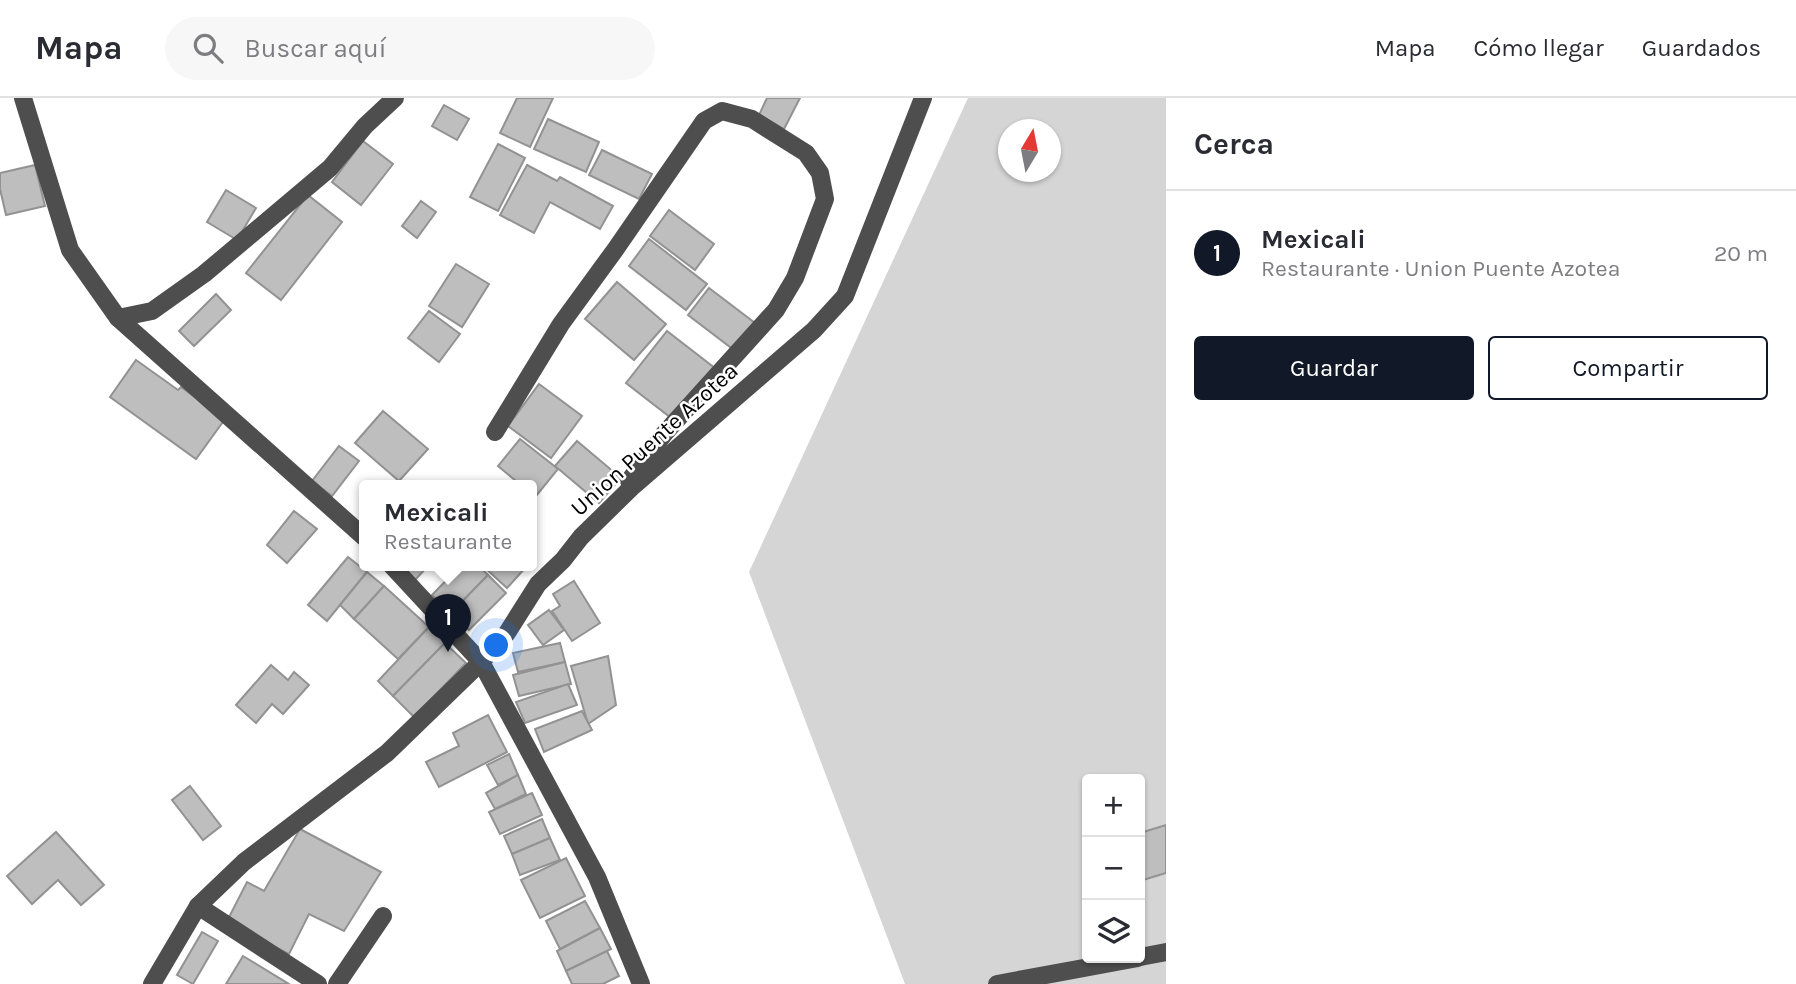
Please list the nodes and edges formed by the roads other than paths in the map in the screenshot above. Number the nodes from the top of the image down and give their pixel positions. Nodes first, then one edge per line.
1 (23, 98) edge
2 (395, 98) edge
3 (923, 98) edge
4 (721, 105) edge
5 (118, 318) junction
6 (495, 432) dead end
7 (631, 488) junction
8 (359, 533) edge
9 (396, 571) edge
10 (481, 662) junction
11 (198, 906) junction
12 (383, 916) dead end
13 (1166, 952) edge
14 (1145, 957) edge
15 (1112, 963) edge
16 (152, 984) edge
17 (318, 984) edge
18 (337, 984) edge
19 (641, 984) edge
20 (997, 984) edge

1 - 5 street
2 - 5 street
3 - 7 street, Union Puente Azotea
4 - 6 street
4 - 7 street
5 - 8 street
7 - 10 street, Union Puente Azotea
9 - 10 street
10 - 11 street, Union Puente Azotea
10 - 19 street
11 - 16 street, Union Puente Azotea
11 - 17 street
12 - 18 street
13 - 14 street
15 - 20 street

